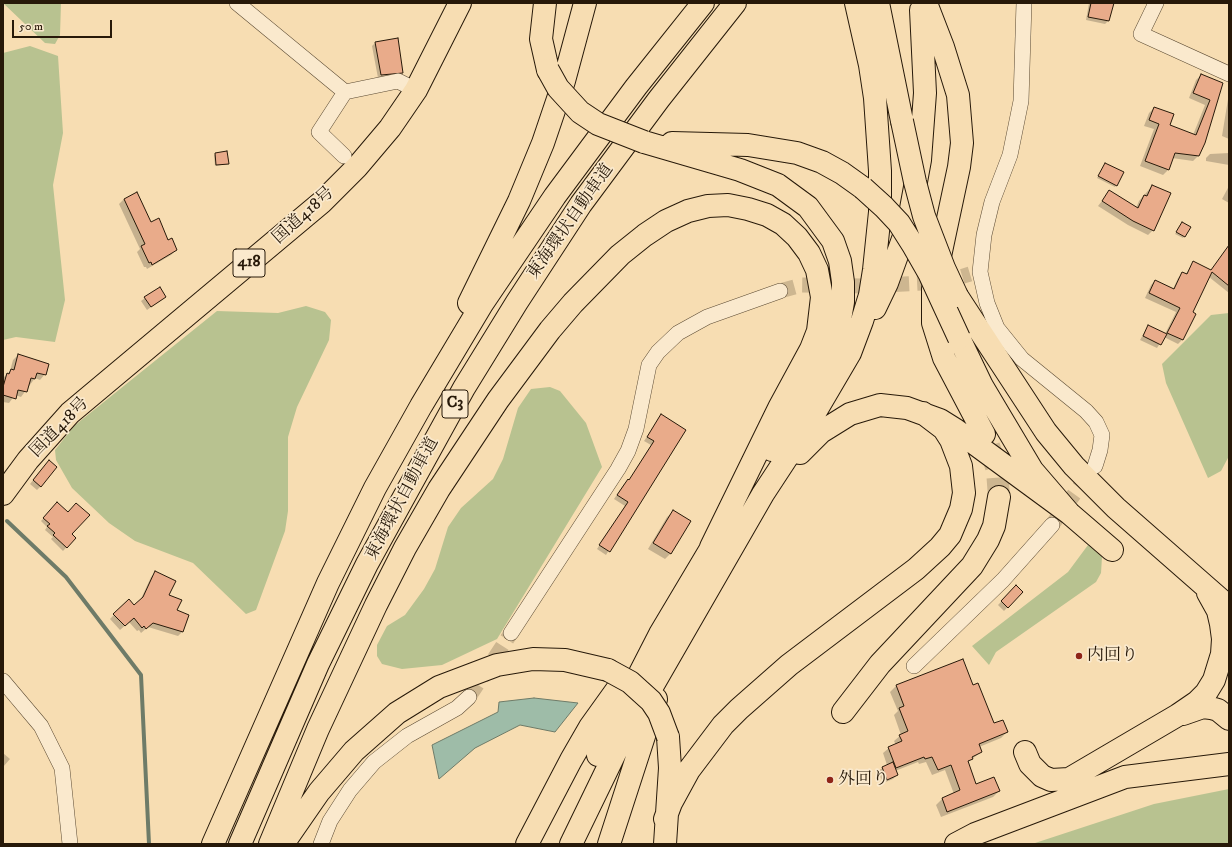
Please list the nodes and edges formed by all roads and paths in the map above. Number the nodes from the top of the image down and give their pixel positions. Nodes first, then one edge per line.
1 (237, 3) edge
2 (460, 3) edge
3 (545, 3) edge
4 (585, 3) edge
5 (703, 3) edge
6 (735, 3) edge
7 (856, 3) edge
8 (878, 3) edge
9 (920, 3) edge
10 (926, 3) edge
11 (1024, 3) edge
12 (1156, 3) edge
13 (1229, 74) edge
14 (416, 90) junction
15 (346, 92) junction
16 (644, 142) junction
17 (344, 156) dead end
18 (780, 291) tunnel mouth
19 (850, 353) junction
20 (923, 413) junction
21 (984, 434) tunnel mouth
22 (1095, 466) tunnel mouth
23 (375, 488) junction
24 (3, 494) edge
25 (763, 494) junction
26 (999, 497) tunnel mouth
27 (1060, 519) junction
28 (711, 547) junction
29 (1112, 550) dead end
30 (1202, 583) junction
31 (1229, 606) edge
32 (511, 633) tunnel mouth
33 (668, 639) junction
34 (914, 666) dead end
35 (3, 682) edge
36 (469, 697) tunnel mouth
37 (843, 712) dead end
38 (1178, 716) junction
39 (1229, 719) edge
40 (1229, 747) edge
41 (1025, 752) dead end
42 (1229, 764) edge
43 (1199, 768) junction
44 (665, 819) junction
45 (70, 844) edge
46 (213, 844) edge
47 (240, 844) edge
48 (270, 844) edge
49 (283, 844) edge
50 (321, 844) edge
51 (527, 844) edge
52 (556, 844) edge
53 (571, 844) edge
54 (609, 844) edge
55 (665, 844) edge
56 (956, 844) edge

1 - 15 street
2 - 14 highway, 国道418号 / 418
3 - 16 highway, bridge
4 - 23 highway
5 - 23 highway, 東海環状自動車道 / C3
6 - 47 highway, 東海環状自動車道 / C3
7 - 19 highway
8 - 30 highway, bridge
9 - 19 highway
10 - 21 highway
11 - 22 street
12 - 13 street
14 - 15 street
14 - 24 highway, 国道418号 / 418
15 - 17 street
16 - 27 highway, bridge
16 - 28 highway
18 - 32 street
19 - 25 highway
20 - 25 highway
20 - 27 highway
20 - 44 highway
23 - 46 highway, 東海環状自動車道 / C3
25 - 33 highway
26 - 37 highway
27 - 29 highway
27 - 34 street
28 - 33 highway
28 - 48 highway
30 - 31 highway
30 - 38 highway
33 - 51 highway
33 - 52 highway
33 - 53 highway
33 - 54 highway
35 - 45 street
36 - 50 street
38 - 39 highway
38 - 41 highway
40 - 43 highway
42 - 43 highway
43 - 56 highway
44 - 49 highway, bridge
44 - 55 highway

